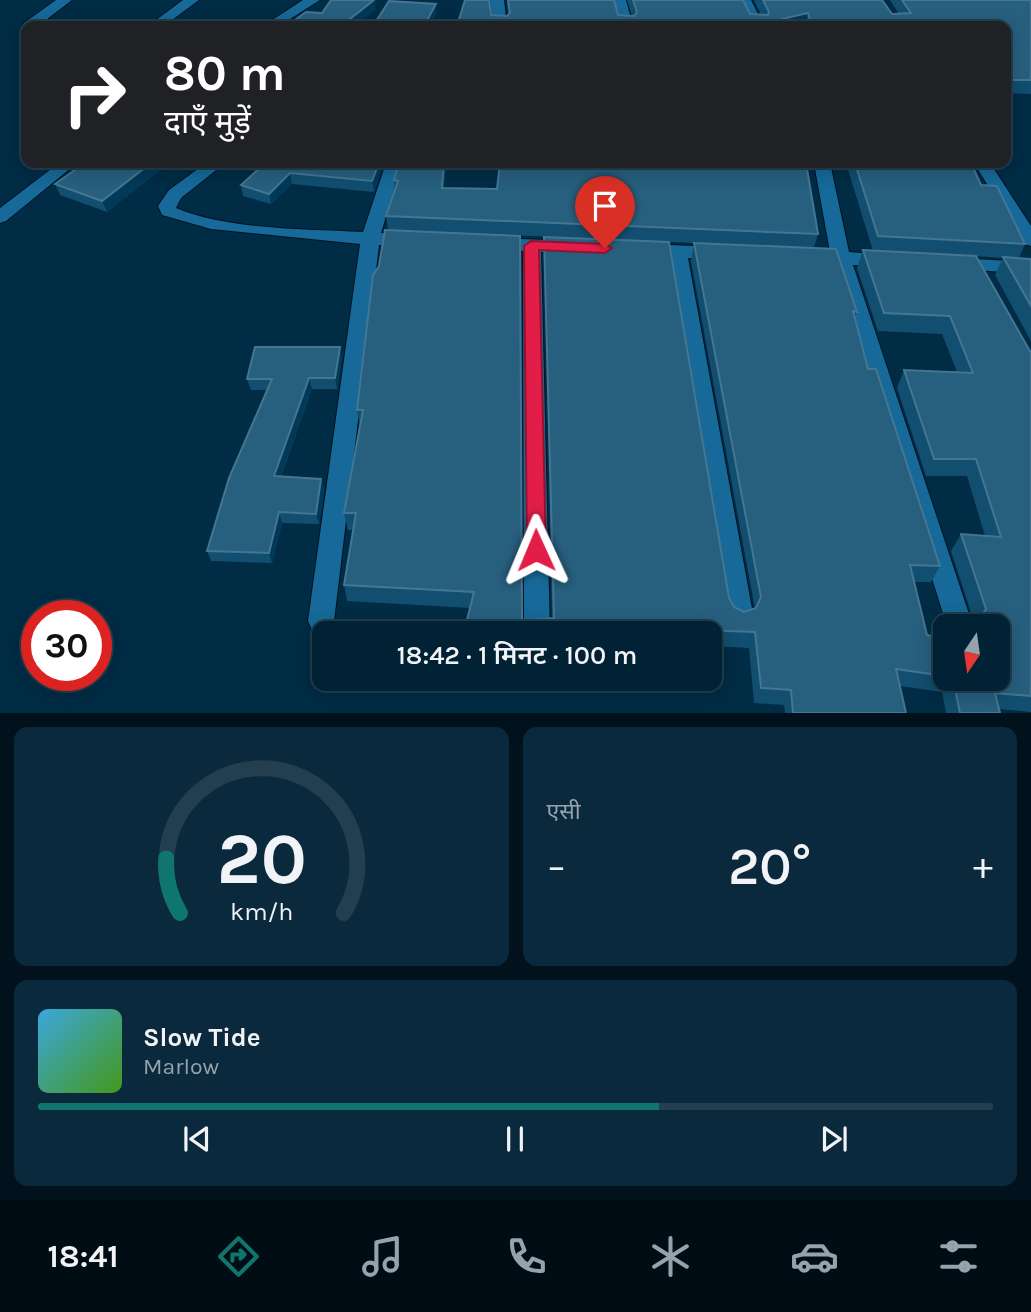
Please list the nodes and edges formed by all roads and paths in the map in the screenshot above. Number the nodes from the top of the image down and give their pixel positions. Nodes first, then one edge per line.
1 (65, 0) edge
2 (192, 0) edge
3 (313, 0) edge
4 (497, 0) edge
5 (619, 0) edge
6 (744, 0) edge
7 (36, 21) edge
8 (162, 21) edge
9 (278, 21) edge
10 (499, 21) edge
11 (625, 21) edge
12 (754, 21) edge
13 (63, 168) edge
14 (210, 168) edge
15 (392, 168) edge
16 (819, 168) edge
17 (985, 168) edge
18 (0, 218) edge
19 (370, 239) junction
20 (1031, 240) edge
21 (438, 242) edge
22 (478, 243) edge
23 (531, 246) junction
24 (598, 248) edge
25 (625, 249) edge
26 (678, 252) junction
27 (732, 254) edge
28 (787, 256) edge
29 (841, 258) junction
30 (909, 262) edge
31 (936, 263) edge
32 (976, 265) junction
33 (1031, 268) edge
34 (988, 288) edge
35 (740, 614) edge
36 (956, 614) edge
37 (321, 621) dead end
38 (537, 621) edge

1 - 7 street
2 - 8 street
3 - 9 street
4 - 10 street
5 - 11 street
6 - 12 street
13 - 18 street
14 - 19 street
15 - 19 street
16 - 29 street
17 - 20 street
19 - 21 street
19 - 37 street
22 - 23 street
23 - 24 street
23 - 38 street
25 - 26 street
26 - 27 street
26 - 35 street
28 - 29 street
29 - 30 street
29 - 36 street
31 - 32 street
32 - 33 street
32 - 34 street

